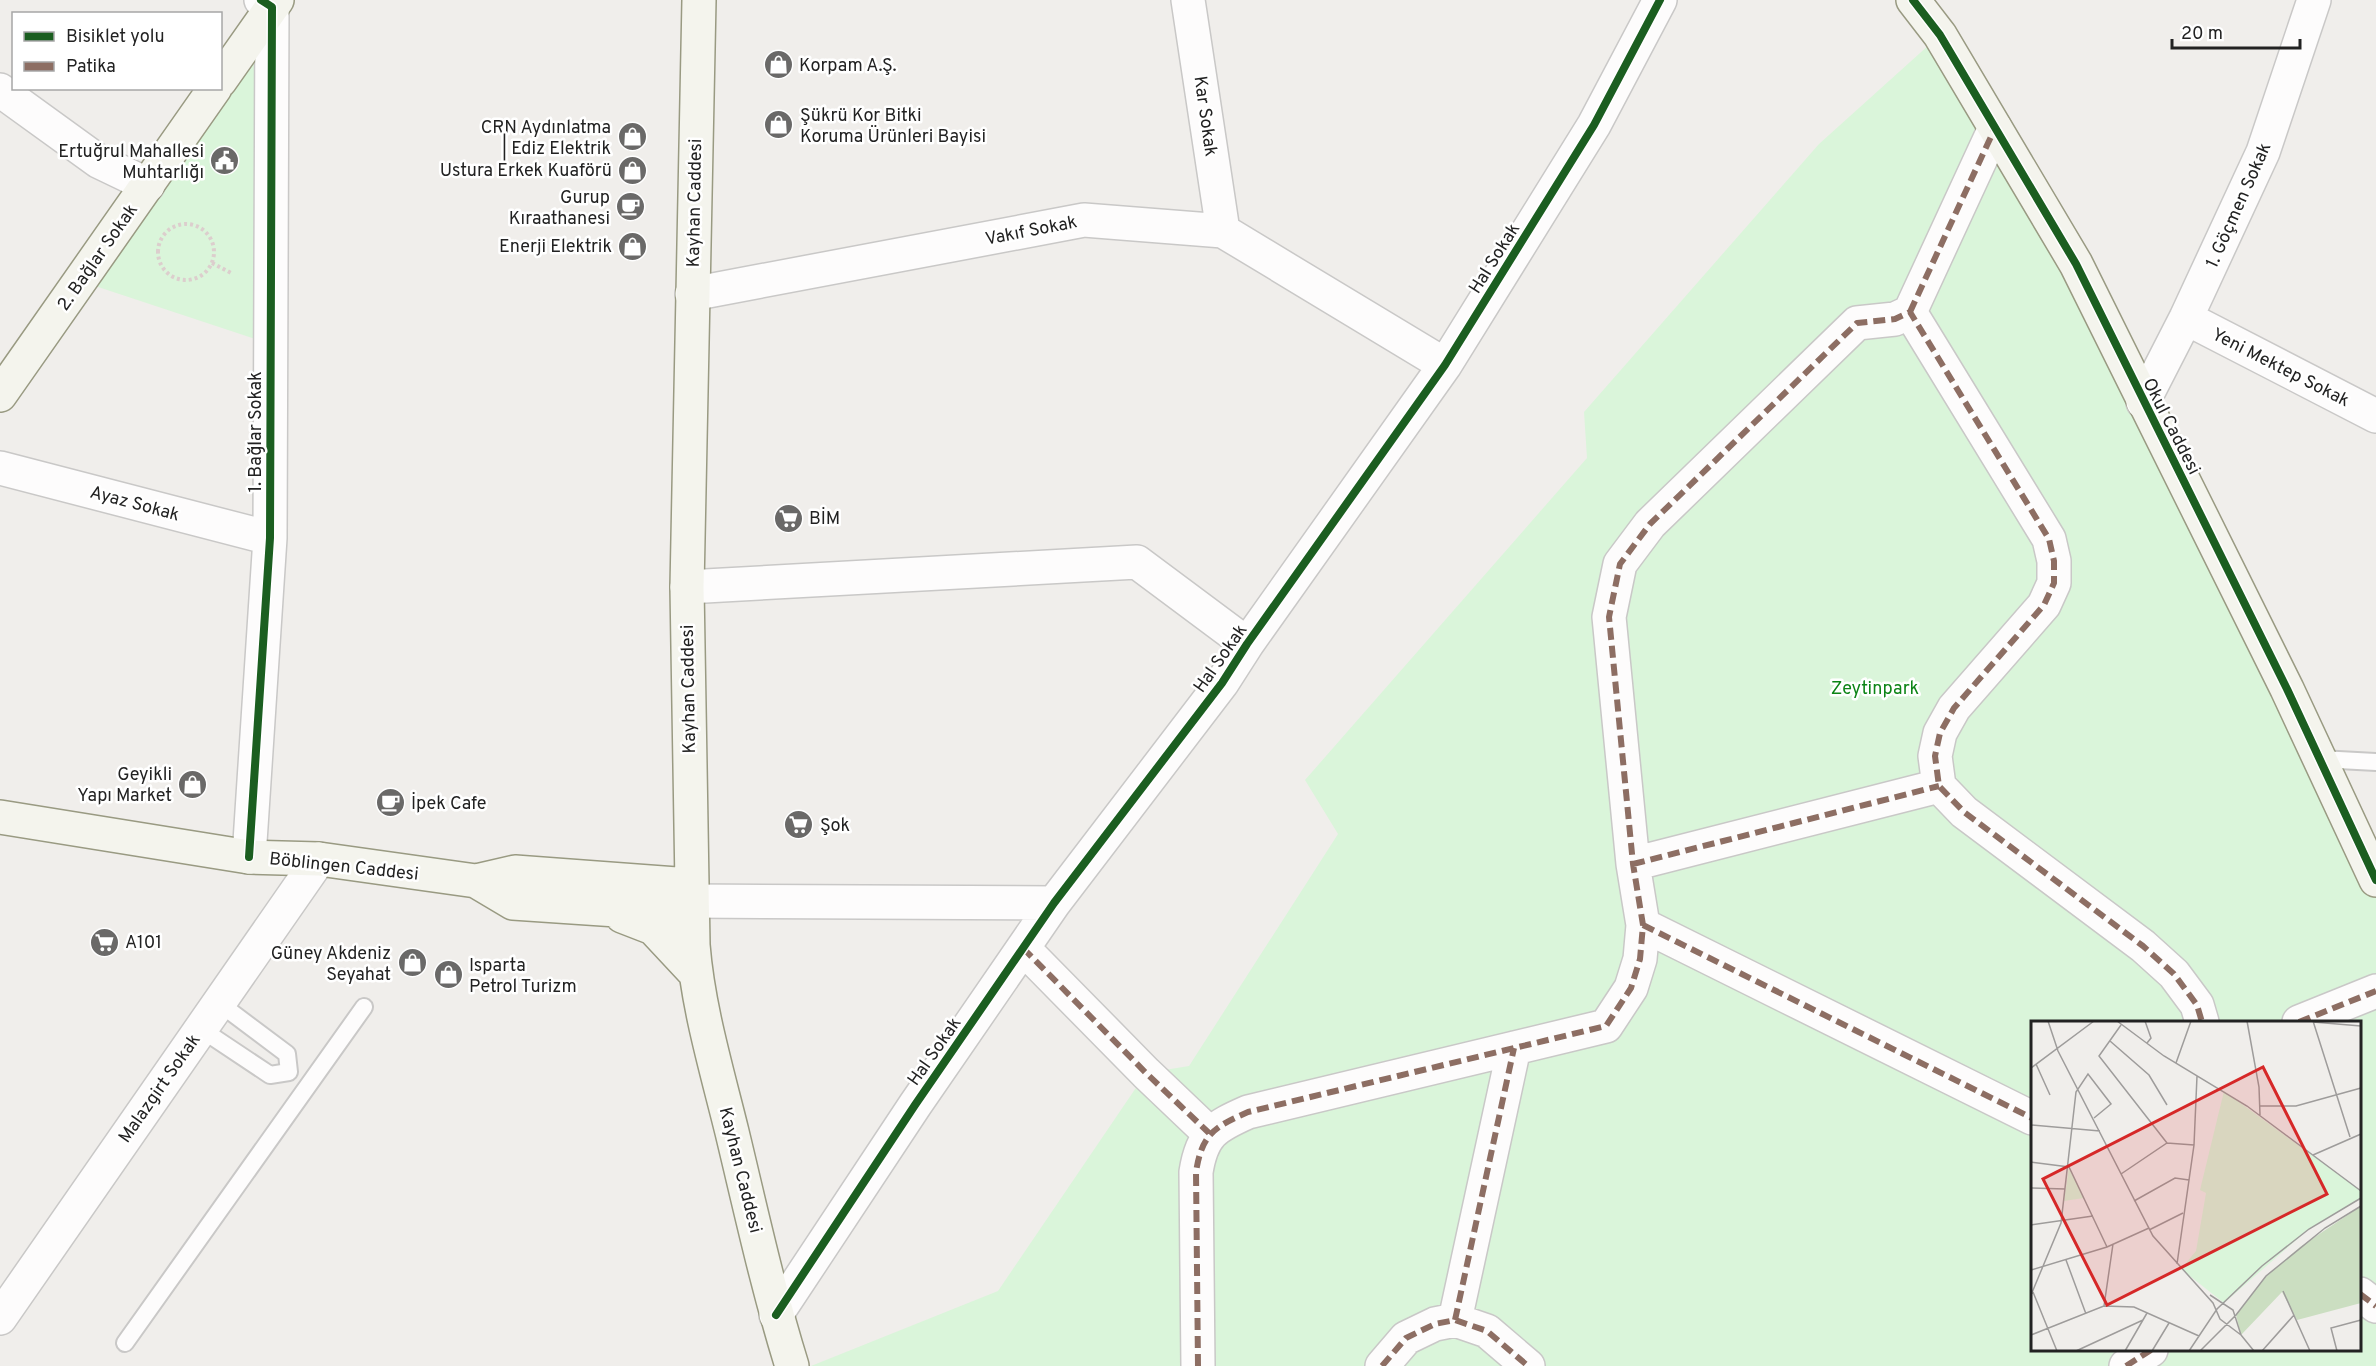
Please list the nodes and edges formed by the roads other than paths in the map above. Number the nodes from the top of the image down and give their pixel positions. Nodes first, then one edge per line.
1 (699, 0) edge
2 (1188, 0) edge
3 (1660, 0) edge
4 (1913, 0) edge
5 (2314, 0) edge
6 (270, 2) edge
7 (222, 78) edge
8 (0, 90) edge
9 (214, 90) edge
10 (1995, 128) junction
11 (148, 185) junction
12 (1223, 231) junction
13 (692, 294) junction
14 (1910, 312) junction
15 (2186, 318) junction
16 (1445, 365) junction
17 (0, 395) edge
18 (2143, 402) junction
19 (2376, 416) edge
20 (0, 468) edge
21 (270, 538) junction
22 (687, 587) junction
23 (1247, 644) junction
24 (2320, 759) junction
25 (2376, 762) edge
26 (1939, 786) junction
27 (0, 817) edge
28 (249, 857) junction
29 (318, 859) junction
30 (1633, 864) junction
31 (2376, 880) edge
32 (476, 881) junction
33 (690, 900) junction
34 (1054, 903) junction
35 (588, 908) junction
36 (1643, 925) junction
37 (1023, 948) junction
38 (695, 973) junction
39 (2376, 991) edge
40 (364, 1007) dead end
41 (210, 1016) junction
42 (2201, 1021) edge
43 (2304, 1021) edge
44 (1514, 1048) junction
45 (289, 1072) junction
46 (308, 1086) junction
47 (2031, 1118) edge
48 (1209, 1133) junction
49 (2361, 1295) edge
50 (2376, 1306) edge
51 (776, 1315) junction
52 (0, 1317) edge
53 (1455, 1320) junction
54 (125, 1343) dead end
55 (2149, 1351) edge
56 (792, 1366) edge
57 (1198, 1366) edge
58 (1382, 1366) edge
59 (1528, 1366) edge
60 (2126, 1366) edge

1 - 13 main road, Kayhan Caddesi
2 - 12 street, Kar Sokak
3 - 16 street, Hal Sokak
4 - 10 main road, Okul Caddesi
5 - 15 street, 1. Göçmen Sokak
6 - 7 main road
6 - 21 street, 1. Bağlar Sokak
8 - 11 street
9 - 11 main road, 2. Bağlar Sokak
10 - 14 street
10 - 18 main road, Okul Caddesi
11 - 17 main road, 2. Bağlar Sokak
12 - 13 street, Vakıf Sokak
12 - 16 street, Vakıf Sokak
13 - 22 main road, Kayhan Caddesi
14 - 26 street
14 - 30 street
15 - 18 street, 1. Göçmen Sokak
15 - 19 street, Yeni Mektep Sokak
16 - 23 street, Hal Sokak
18 - 24 main road, Okul Caddesi
20 - 21 street, Ayaz Sokak
21 - 28 street, 1. Bağlar Sokak
22 - 23 street
22 - 33 main road, Kayhan Caddesi
23 - 34 street, Hal Sokak
24 - 25 lane
24 - 31 main road, Okul Caddesi
26 - 30 street
26 - 42 street
27 - 28 main road, Böblingen Caddesi
28 - 29 main road, Böblingen Caddesi
29 - 32 main road, Böblingen Caddesi
29 - 41 street, Malazgirt Sokak
30 - 36 street
32 - 33 main road, Böblingen Caddesi
32 - 35 main road
33 - 34 street
33 - 35 main road
33 - 38 main road, Kayhan Caddesi
34 - 37 street, Hal Sokak
35 - 38 main road
36 - 44 street
36 - 47 street
37 - 48 street
37 - 51 street, Hal Sokak
38 - 51 main road, Kayhan Caddesi
39 - 43 street
40 - 46 lane
41 - 45 lane
41 - 45 lane
41 - 52 street, Malazgirt Sokak
44 - 48 street
44 - 53 street
45 - 46 lane
46 - 54 lane
48 - 57 street
49 - 50 street
51 - 56 main road, Kayhan Caddesi
53 - 58 street
53 - 59 street
55 - 60 street

